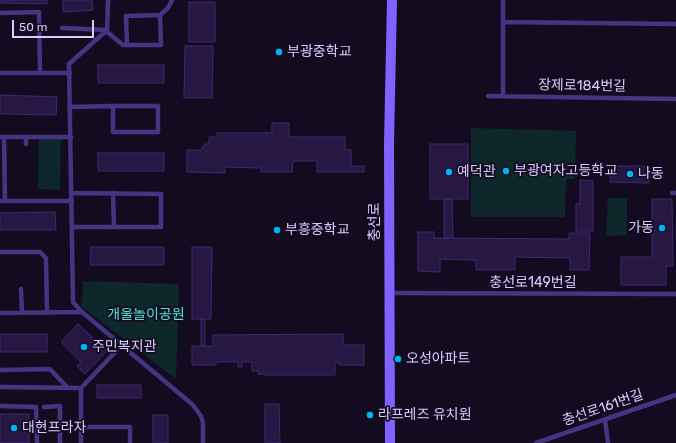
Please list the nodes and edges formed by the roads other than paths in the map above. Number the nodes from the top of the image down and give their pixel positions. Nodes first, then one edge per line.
1 (108, 0) edge
2 (172, 0) edge
3 (392, 0) edge
4 (503, 0) edge
5 (0, 13) edge
6 (160, 15) junction
7 (503, 22) junction
8 (676, 24) edge
9 (62, 28) dead end
10 (107, 30) junction
11 (127, 45) junction
12 (0, 73) edge
13 (40, 73) junction
14 (70, 73) junction
15 (488, 96) dead end
16 (503, 96) junction
17 (676, 99) edge
18 (113, 106) junction
19 (70, 107) junction
20 (2, 137) edge
21 (26, 137) junction
22 (71, 137) junction
23 (26, 144) dead end
24 (72, 193) junction
25 (113, 193) junction
26 (72, 200) junction
27 (2, 201) edge
28 (72, 227) junction
29 (114, 227) junction
30 (0, 252) edge
31 (21, 289) dead end
32 (389, 293) junction
33 (676, 294) edge
34 (82, 312) junction
35 (0, 313) edge
36 (22, 313) junction
37 (47, 313) junction
38 (121, 346) junction
39 (0, 370) edge
40 (0, 387) edge
41 (67, 387) junction
42 (81, 388) junction
43 (676, 395) edge
44 (0, 406) edge
45 (44, 406) dead end
46 (605, 419) junction
47 (81, 427) junction
48 (37, 443) edge
49 (60, 443) edge
50 (81, 443) edge
51 (130, 443) edge
52 (203, 443) edge
53 (390, 443) edge
54 (536, 443) edge
55 (608, 443) edge

1 - 10 lane
2 - 6 lane
3 - 32 street, 충선로
4 - 7 lane
5 - 13 lane
6 - 11 lane
6 - 11 lane
7 - 8 lane
7 - 16 lane
9 - 10 lane
10 - 11 lane
10 - 14 lane
12 - 13 lane
13 - 14 lane
14 - 19 lane
15 - 16 lane, 장제로184번길
16 - 17 lane, 장제로184번길
18 - 18 lane
18 - 19 lane
19 - 22 lane
20 - 21 lane
20 - 27 lane
21 - 22 lane
21 - 23 lane
22 - 24 lane
24 - 25 lane
24 - 26 lane
25 - 29 lane
25 - 29 lane
26 - 27 lane
26 - 28 lane
28 - 29 lane
28 - 34 lane
30 - 37 lane
31 - 36 lane
32 - 33 lane, 충선로149번길
32 - 53 street, 충선로
34 - 37 lane
34 - 38 lane
35 - 36 lane
36 - 37 lane
38 - 42 lane
38 - 52 lane
39 - 41 lane
40 - 41 lane
41 - 42 lane
42 - 47 lane
43 - 46 lane, 충선로161번길
44 - 48 lane
45 - 49 lane
46 - 54 lane, 충선로161번길
46 - 55 lane
47 - 50 lane
47 - 51 lane

